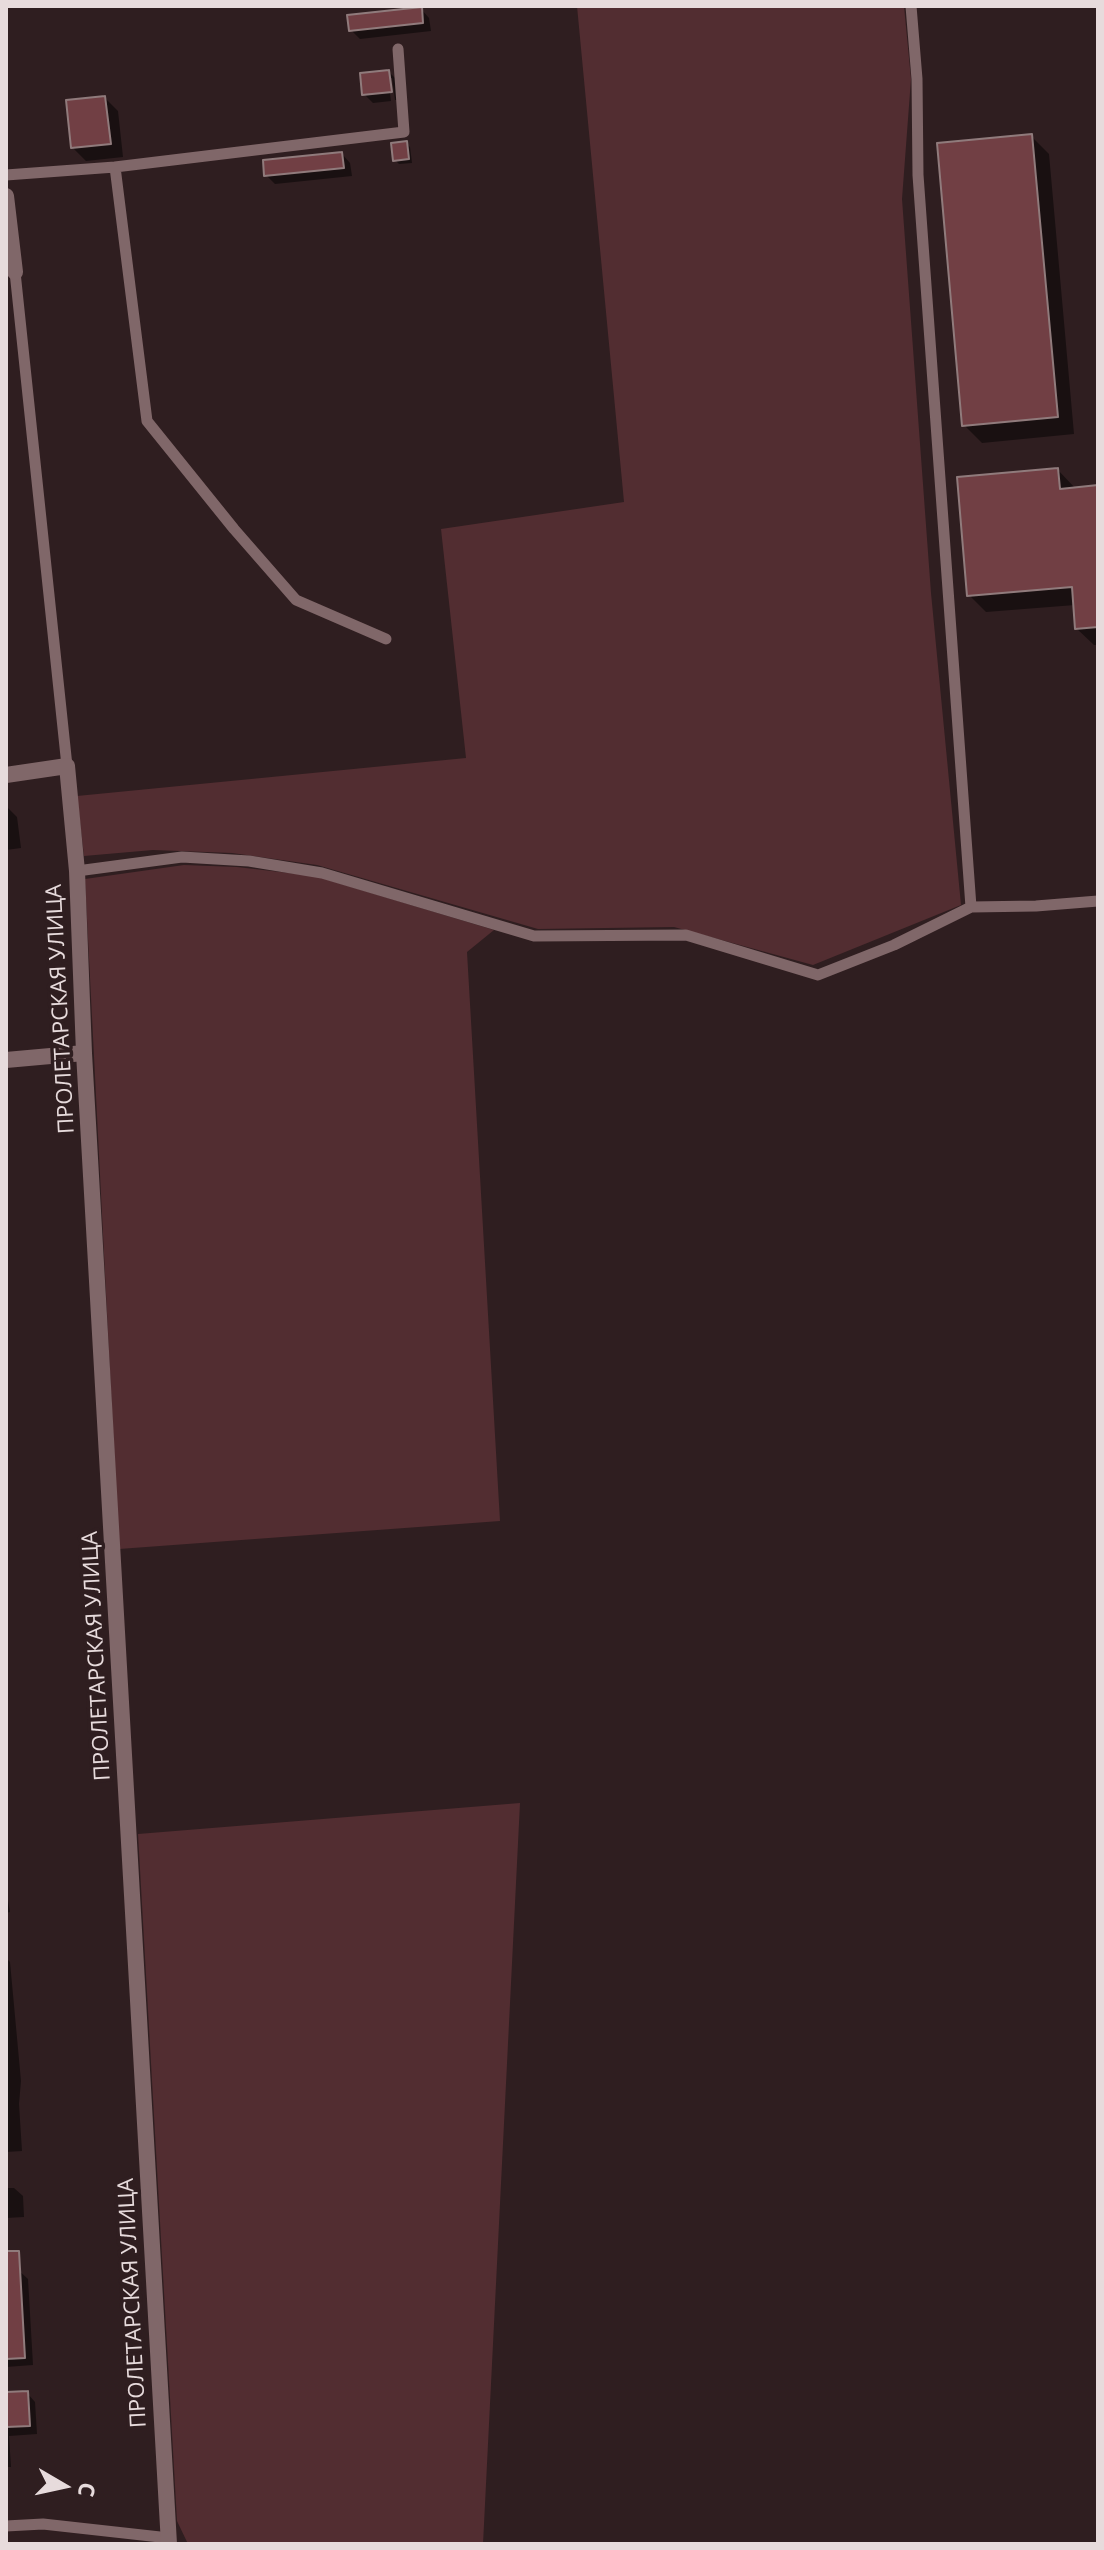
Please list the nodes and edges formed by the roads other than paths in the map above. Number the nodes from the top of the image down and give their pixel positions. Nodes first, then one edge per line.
1 (911, 6) edge
2 (398, 49) dead end
3 (115, 167) junction
4 (6, 175) edge
5 (6, 196) edge
6 (15, 272) joint
7 (386, 639) dead end
8 (67, 766) junction
9 (6, 775) edge
10 (77, 871) junction
11 (1098, 901) edge
12 (971, 907) junction
13 (84, 1053) junction
14 (6, 1060) edge
15 (6, 2526) edge
16 (169, 2541) edge

1 - 12 lane
2 - 3 lane
3 - 4 lane
3 - 7 lane
5 - 6 street
6 - 8 lane
8 - 9 street
8 - 10 street, ПРОЛЕТАРСКАЯ УЛИЦА
10 - 12 lane
10 - 13 street, ПРОЛЕТАРСКАЯ УЛИЦА
11 - 12 lane
13 - 14 street
13 - 16 street, ПРОЛЕТАРСКАЯ УЛИЦА
15 - 16 lane

